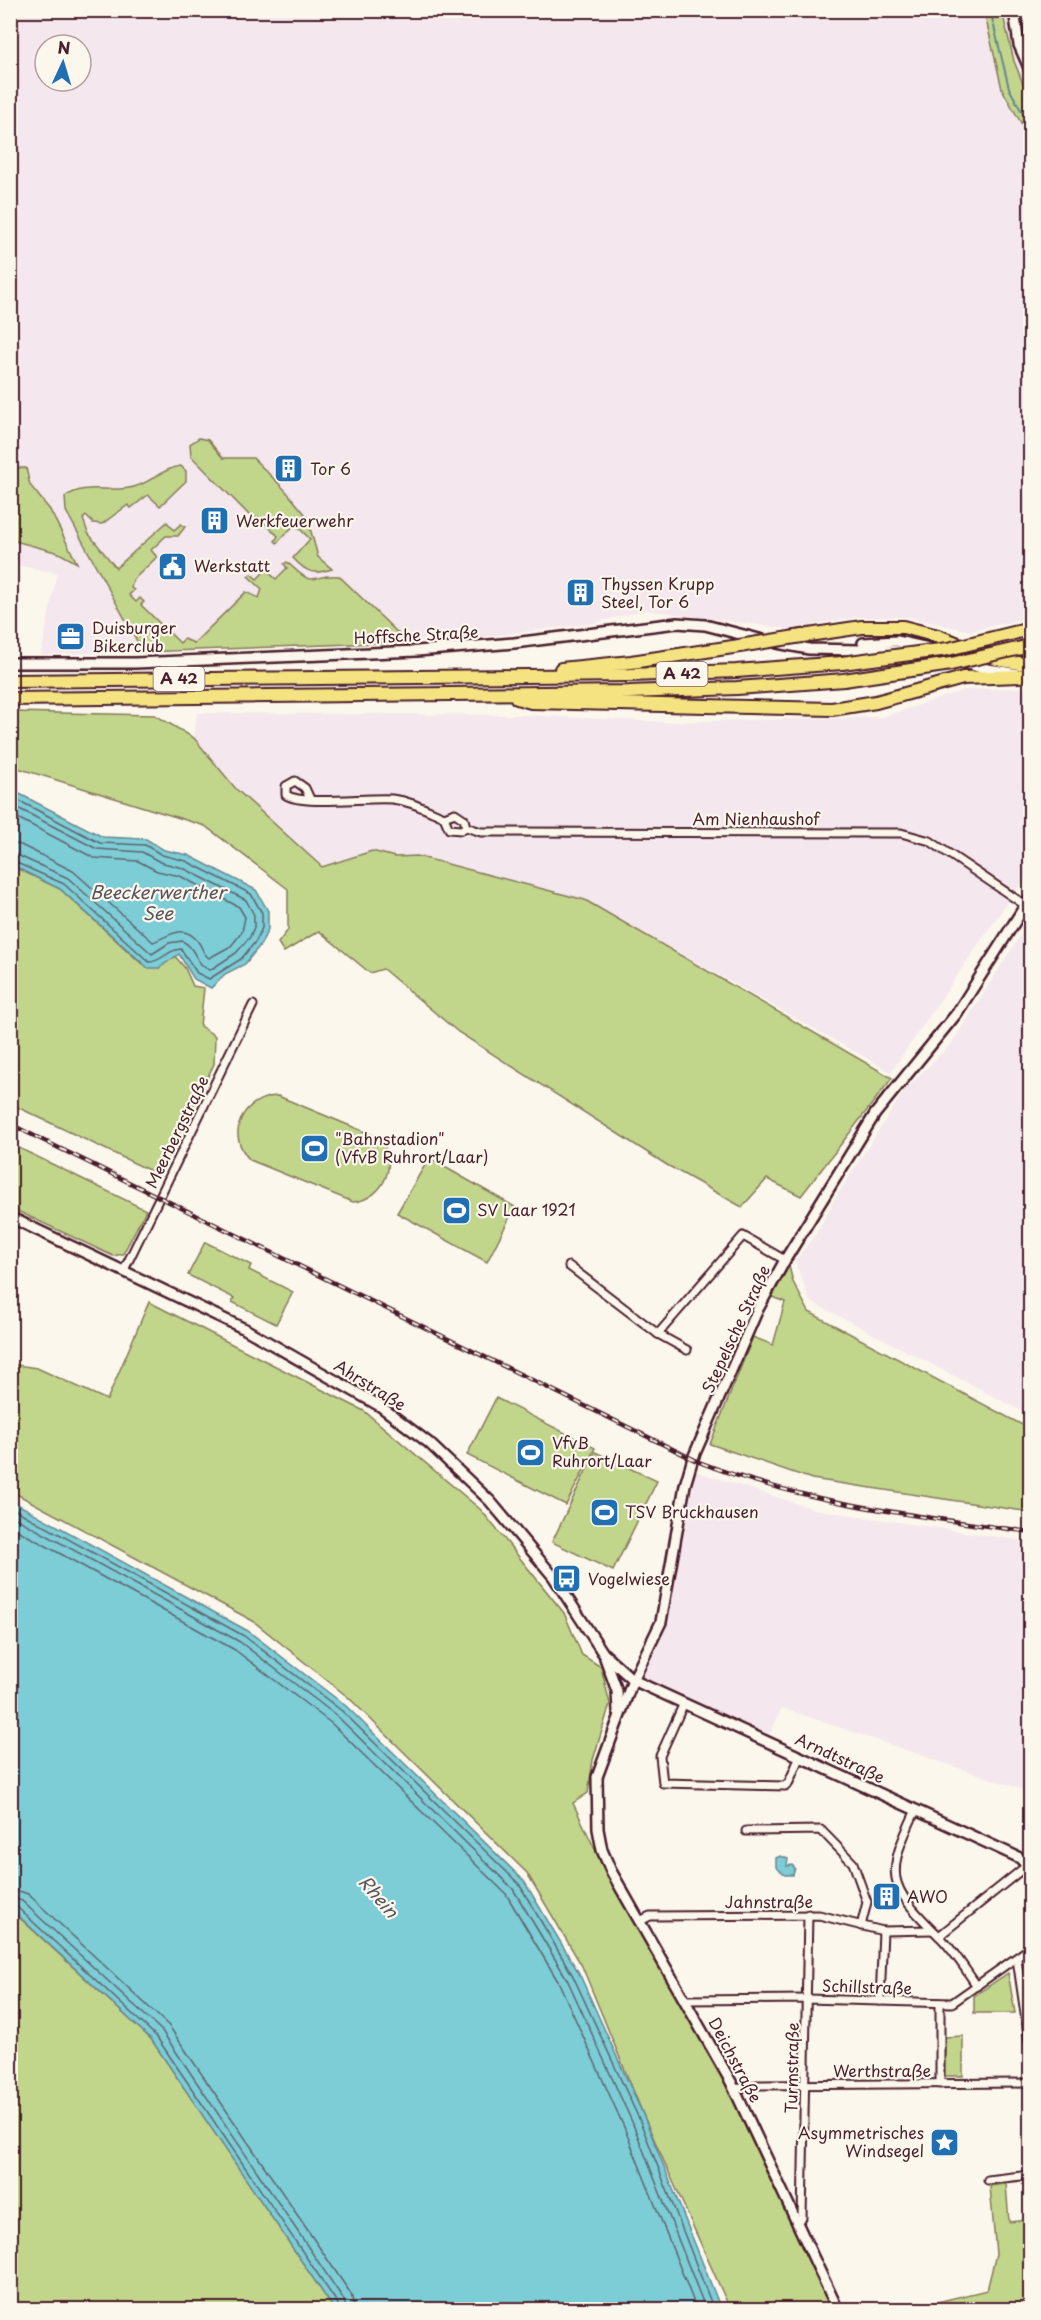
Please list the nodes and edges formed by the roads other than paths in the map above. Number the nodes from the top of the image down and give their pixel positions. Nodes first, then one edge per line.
1 (1014, 10) edge
2 (1030, 70) edge
3 (1030, 629) edge
4 (1030, 646) edge
5 (819, 649) junction
6 (10, 663) edge
7 (1028, 670) edge
8 (521, 676) junction
9 (10, 681) edge
10 (501, 694) junction
11 (10, 699) edge
12 (310, 799) dead end
13 (444, 817) junction
14 (466, 827) junction
15 (1028, 901) edge
16 (253, 1005) dead end
17 (10, 1216) edge
18 (785, 1260) junction
19 (569, 1266) dead end
20 (124, 1270) junction
21 (658, 1334) junction
22 (687, 1350) dead end
23 (603, 1653) junction
24 (633, 1680) junction
25 (684, 1703) junction
26 (618, 1716) junction
27 (800, 1756) junction
28 (916, 1810) junction
29 (598, 1828) joint
30 (746, 1831) dead end
31 (1029, 1866) edge
32 (808, 1914) junction
33 (640, 1921) junction
34 (861, 1926) junction
35 (932, 1930) junction
36 (883, 1931) junction
37 (939, 1936) junction
38 (1030, 1948) edge
39 (1017, 1959) junction
40 (977, 1986) junction
41 (807, 1999) junction
42 (686, 2000) junction
43 (880, 2001) junction
44 (940, 2003) junction
45 (1030, 2048) edge
46 (1030, 2083) edge
47 (940, 2084) junction
48 (805, 2085) junction
49 (735, 2089) junction
50 (1030, 2175) edge
51 (988, 2180) dead end
52 (798, 2221) junction
53 (838, 2310) edge

1 - 2 street
3 - 8 highway, A 42, bridge
4 - 10 highway, A 42, bridge
5 - 6 street, Hoffsche Straße
5 - 7 street, Hoffsche Straße
5 - 7 street, Hoffsche Straße
7 - 8 highway, bridge
7 - 10 highway
8 - 9 highway, A 42
10 - 11 highway, A 42
12 - 13 street, Am Nienhaushof
13 - 14 street, Am Nienhaushof
13 - 14 street, Am Nienhaushof
14 - 15 street, Am Nienhaushof
15 - 18 street, Stepelsche Straße
16 - 20 street, Meerbergstraße
17 - 20 street, Ahrstraße
18 - 21 street
18 - 24 street, Stepelsche Straße
19 - 21 street
20 - 23 street, Ahrstraße
21 - 22 street
23 - 24 street, Ahrstraße
23 - 26 street
24 - 25 street, Arndtstraße
24 - 26 street, Stepelsche Straße
25 - 27 street, Arndtstraße
25 - 27 street
26 - 29 street, Stepelsche Straße
27 - 28 street, Arndtstraße
28 - 31 street, Arndtstraße
28 - 35 street
29 - 33 street, Deichstraße
30 - 34 street
31 - 37 street
32 - 33 street, Jahnstraße
32 - 34 street, Jahnstraße
32 - 41 street, Turmstraße
33 - 42 street, Deichstraße
34 - 36 street, Jahnstraße
35 - 36 street, Jahnstraße
35 - 37 street
36 - 43 street
37 - 40 street
38 - 39 street, Schillstraße
39 - 40 street, Schillstraße
39 - 45 street
40 - 44 street, Schillstraße
41 - 42 street, Schillstraße
41 - 43 street, Schillstraße
41 - 48 street, Turmstraße
42 - 49 street, Deichstraße
43 - 44 street, Schillstraße
44 - 47 street
46 - 47 street, Werthstraße
47 - 48 street, Werthstraße
48 - 49 street, Werthstraße
48 - 52 street, Turmstraße
49 - 52 street, Deichstraße
50 - 51 street
52 - 53 street, Deichstraße

